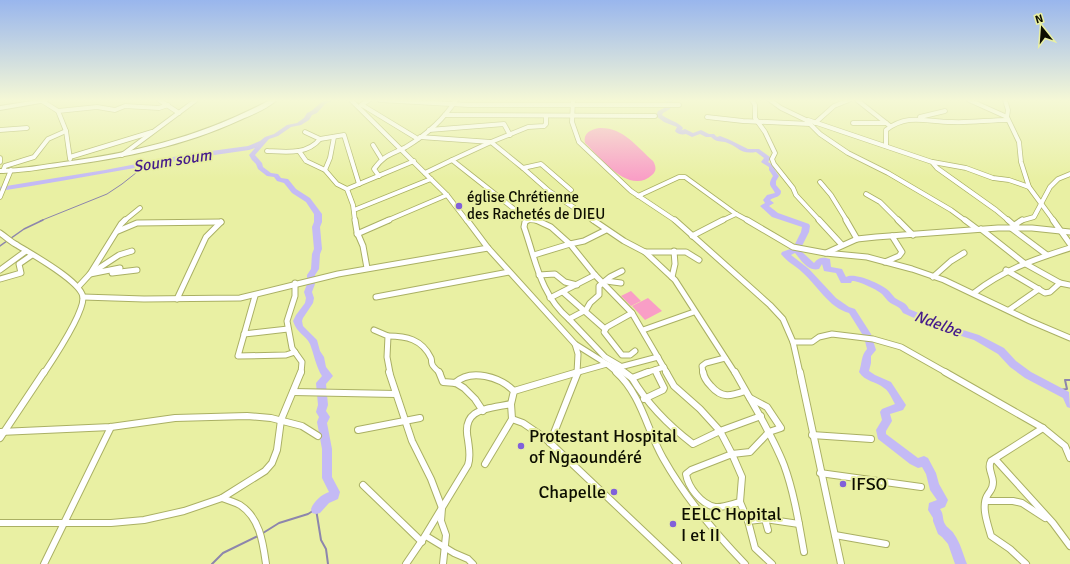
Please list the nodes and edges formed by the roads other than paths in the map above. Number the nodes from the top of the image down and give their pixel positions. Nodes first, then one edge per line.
1 (64, 126) edge
2 (160, 126) edge
3 (217, 126) edge
4 (379, 126) edge
5 (397, 126) edge
6 (432, 126) edge
7 (476, 126) edge
8 (507, 126) edge
9 (530, 126) edge
10 (573, 126) edge
11 (762, 126) edge
12 (815, 126) edge
13 (824, 126) edge
14 (890, 126) edge
15 (1012, 126) edge
16 (27, 128) dead end
17 (0, 130) edge
18 (428, 130) junction
19 (66, 131) junction
20 (153, 131) junction
21 (305, 132) dead end
22 (510, 135) junction
23 (334, 137) junction
24 (320, 138) junction
25 (419, 138) junction
26 (491, 142) junction
27 (373, 145) dead end
28 (886, 146) junction
29 (401, 150) junction
30 (267, 151) dead end
31 (299, 152) junction
32 (122, 154) junction
33 (0, 158) edge
34 (381, 158) junction
35 (71, 160) junction
36 (452, 160) junction
37 (414, 161) junction
38 (0, 162) edge
39 (932, 162) junction
40 (523, 168) junction
41 (11, 170) junction
42 (325, 170) junction
43 (2, 171) edge
44 (425, 173) junction
45 (1070, 174) edge
46 (378, 176) junction
47 (431, 179) junction
48 (820, 182) dead end
49 (359, 184) junction
50 (1029, 187) junction
51 (347, 188) junction
52 (571, 190) dead end
53 (866, 194) dead end
54 (447, 195) junction
55 (638, 196) junction
56 (0, 197) edge
57 (1041, 205) junction
58 (140, 208) dead end
59 (354, 210) junction
60 (736, 214) junction
61 (528, 220) junction
62 (1011, 228) junction
63 (1017, 228) junction
64 (979, 229) junction
65 (606, 230) junction
66 (118, 231) junction
67 (1060, 232) junction
68 (1070, 232) edge
69 (2, 234) edge
70 (357, 234) junction
71 (913, 235) junction
72 (692, 236) junction
73 (892, 236) junction
74 (857, 239) junction
75 (570, 244) junction
76 (1070, 244) edge
77 (842, 245) junction
78 (488, 248) junction
79 (1070, 248) edge
80 (26, 251) junction
81 (132, 251) dead end
82 (674, 251) junction
83 (645, 252) junction
84 (825, 253) junction
85 (964, 253) dead end
86 (32, 255) junction
87 (534, 255) junction
88 (1047, 255) junction
89 (700, 260) dead end
90 (885, 262) junction
91 (1024, 263) junction
92 (120, 268) dead end
93 (367, 268) junction
94 (0, 270) edge
95 (138, 270) dead end
96 (1006, 270) junction
97 (622, 271) dead end
98 (105, 272) junction
99 (509, 272) junction
100 (90, 274) junction
101 (539, 275) junction
102 (595, 275) junction
103 (933, 276) junction
104 (672, 277) junction
105 (0, 279) edge
106 (605, 282) junction
107 (295, 283) junction
108 (620, 283) dead end
109 (1060, 283) junction
110 (577, 285) junction
111 (1070, 285) edge
112 (78, 287) junction
113 (1039, 289) junction
114 (563, 292) junction
115 (974, 292) junction
116 (255, 296) junction
117 (83, 297) junction
118 (376, 297) dead end
119 (550, 298) junction
120 (177, 299) junction
121 (586, 310) junction
122 (1009, 310) junction
123 (694, 312) junction
124 (632, 313) junction
125 (569, 319) junction
126 (288, 329) junction
127 (605, 329) junction
128 (374, 330) dead end
129 (643, 330) junction
130 (244, 334) junction
131 (388, 336) junction
132 (1070, 338) edge
133 (793, 342) junction
134 (575, 344) junction
135 (635, 351) dead end
136 (295, 352) junction
137 (658, 357) junction
138 (725, 358) junction
139 (607, 364) junction
140 (664, 367) junction
141 (620, 368) junction
142 (655, 370) junction
143 (578, 372) junction
144 (632, 378) junction
145 (455, 382) junction
146 (514, 391) junction
147 (745, 391) junction
148 (293, 392) junction
149 (396, 394) junction
150 (644, 398) junction
151 (750, 398) junction
152 (512, 404) junction
153 (484, 411) junction
154 (761, 416) junction
155 (420, 418) dead end
156 (512, 419) junction
157 (281, 420) junction
158 (406, 420) junction
159 (111, 427) junction
160 (1043, 428) junction
161 (358, 430) dead end
162 (2, 431) edge
163 (720, 431) junction
164 (770, 432) junction
165 (812, 435) junction
166 (318, 436) dead end
167 (0, 438) edge
168 (872, 439) dead end
169 (550, 443) junction
170 (732, 454) junction
171 (1070, 458) edge
172 (995, 459) junction
173 (485, 464) dead end
174 (820, 473) junction
175 (363, 485) dead end
176 (921, 487) dead end
177 (222, 498) junction
178 (986, 501) junction
179 (740, 502) junction
180 (442, 508) junction
181 (765, 519) junction
182 (748, 521) junction
183 (0, 523) edge
184 (63, 523) junction
185 (1053, 523) junction
186 (799, 524) junction
187 (768, 530) dead end
188 (835, 535) junction
189 (426, 536) junction
190 (422, 542) junction
191 (886, 544) dead end
192 (1070, 546) edge
193 (445, 548) junction
194 (804, 552) dead end
195 (44, 564) edge
196 (266, 564) edge
197 (406, 564) edge
198 (443, 564) edge
199 (473, 564) edge
200 (678, 564) edge
201 (745, 564) edge
202 (772, 564) edge
203 (841, 564) edge
204 (1026, 564) edge

1 - 19 street
2 - 20 street
3 - 32 main road
4 - 29 street
5 - 25 street
6 - 18 street
7 - 18 street
8 - 22 street
9 - 22 street
10 - 55 street
11 - 77 street
12 - 64 street
13 - 28 street
14 - 28 street
15 - 50 street
16 - 17 street
18 - 25 street
19 - 35 street
19 - 43 street
20 - 32 street
20 - 35 street
21 - 24 street
22 - 26 street
23 - 24 street
23 - 42 street
23 - 49 street
24 - 31 street
25 - 26 street
25 - 29 street
26 - 36 street
26 - 40 street
27 - 34 street
28 - 39 street
29 - 34 street
29 - 37 street
30 - 31 street
31 - 42 street
32 - 35 main road
33 - 38 street
34 - 46 street
35 - 41 main road
36 - 44 street
36 - 61 street
37 - 44 street
37 - 46 street
39 - 50 street
39 - 63 street
40 - 52 street
40 - 65 street
41 - 43 main road
41 - 56 street
42 - 51 street
44 - 47 street
45 - 57 street
46 - 49 street
47 - 54 street
47 - 59 street
48 - 74 street
49 - 51 street
50 - 57 street
51 - 59 street
53 - 71 street
54 - 70 street
54 - 78 street
55 - 60 street
55 - 72 street
57 - 63 street
57 - 67 street
58 - 66 street
59 - 70 street
60 - 72 street
60 - 84 street
61 - 75 street
61 - 87 street
62 - 63 street
62 - 64 street
62 - 88 street
63 - 67 street
64 - 71 street
64 - 91 street
65 - 75 street
65 - 83 street
66 - 100 street
66 - 120 street
67 - 68 street
67 - 76 street
69 - 80 street
70 - 93 street
71 - 73 street
72 - 133 street
73 - 74 street
73 - 90 street
74 - 77 street
75 - 87 street
75 - 102 street
77 - 84 street
78 - 93 street
78 - 99 street
79 - 88 street
80 - 86 street
80 - 94 street
81 - 100 street
82 - 83 street
82 - 89 street
82 - 104 street
83 - 104 street
84 - 90 street
85 - 103 street
86 - 105 street
86 - 112 street
87 - 101 street
88 - 91 street
90 - 103 street
91 - 96 street
91 - 109 street
92 - 98 street
93 - 107 street
95 - 98 street
96 - 113 street
96 - 115 street
97 - 106 street
98 - 100 street
99 - 118 street
99 - 134 street
100 - 112 street
101 - 110 street
101 - 119 street
102 - 106 street
102 - 110 street
103 - 115 street
104 - 123 street
106 - 108 street
106 - 121 street
106 - 124 street
107 - 116 street
107 - 126 street
109 - 111 street
109 - 113 street
110 - 114 street
112 - 117 street
113 - 122 street
114 - 119 street
114 - 121 street
115 - 122 street
116 - 120 street
116 - 130 street
117 - 120 street
117 - 162 street
119 - 125 street
121 - 125 street
121 - 127 street
122 - 132 street
123 - 129 street
123 - 138 street
124 - 127 street
124 - 129 street
125 - 141 street
126 - 130 street
126 - 136 street
127 - 135 street
128 - 131 street
129 - 137 street
130 - 136 street
131 - 145 street
131 - 149 street
133 - 160 street
133 - 165 street
134 - 139 street
134 - 143 street
136 - 148 street
137 - 140 street
137 - 141 street
138 - 147 street
138 - 147 street
139 - 141 street
139 - 143 street
139 - 201 street
140 - 142 street
140 - 163 street
141 - 144 street
142 - 144 street
142 - 150 street
143 - 146 street
143 - 169 street
144 - 150 street
145 - 146 street
145 - 153 street
146 - 152 street
147 - 151 street
148 - 149 street
148 - 157 street
149 - 158 street
150 - 163 street
151 - 154 street
151 - 164 street
152 - 153 street
152 - 156 street
153 - 180 street
154 - 163 street
154 - 164 street
155 - 158 street
156 - 169 street
156 - 173 street
157 - 159 street
157 - 166 street
157 - 177 street
158 - 161 street
158 - 180 street
159 - 162 street
159 - 184 street
160 - 171 street
160 - 172 street
162 - 167 street
163 - 170 street
164 - 170 street
164 - 186 street
165 - 168 street
165 - 174 street
169 - 200 street
170 - 179 street
170 - 179 street
172 - 178 street
172 - 185 street
174 - 176 street
174 - 188 street
175 - 190 street
177 - 184 street
177 - 196 street
178 - 185 street
178 - 204 street
179 - 182 street
180 - 189 street
180 - 193 street
181 - 182 street
181 - 186 street
181 - 187 street
182 - 202 street
183 - 184 street
184 - 195 street
185 - 192 street
186 - 194 street
188 - 191 street
188 - 203 street
189 - 190 street
189 - 193 street
190 - 197 street
193 - 198 street
193 - 199 street

